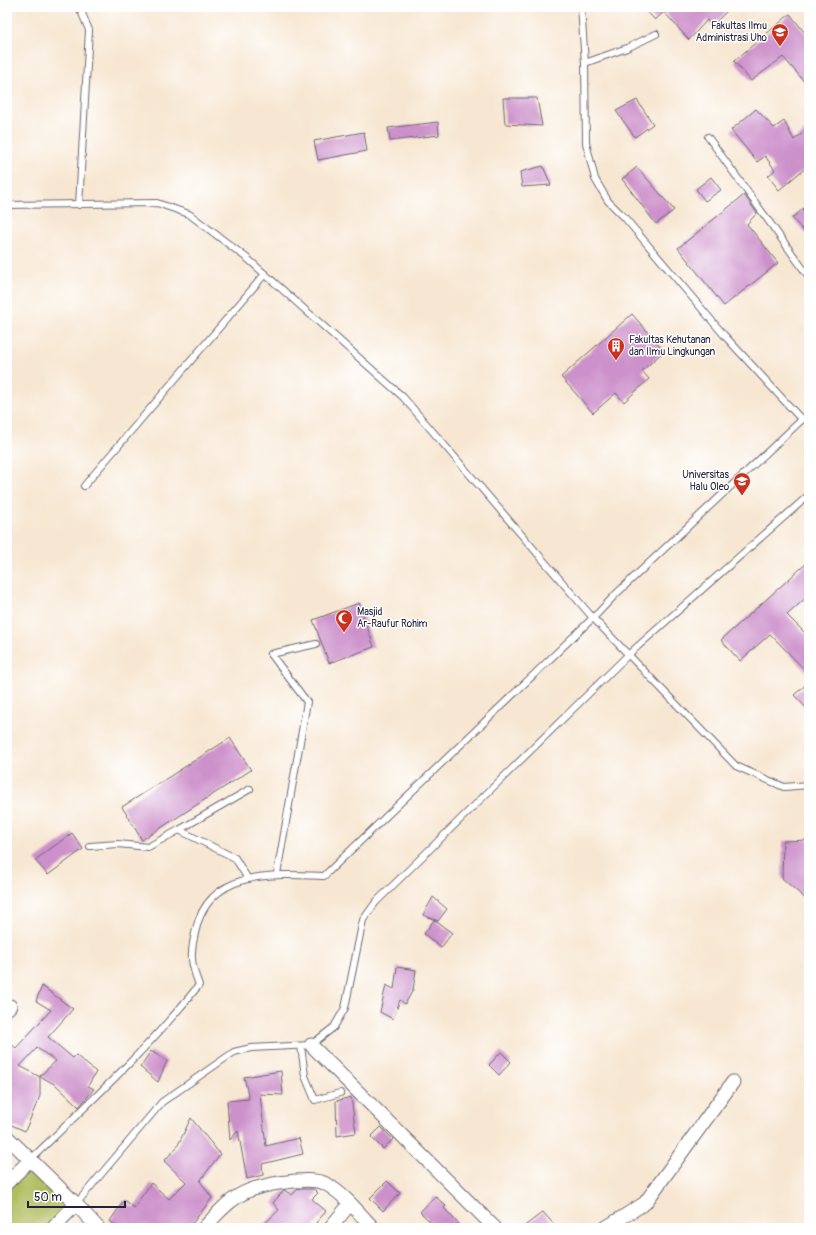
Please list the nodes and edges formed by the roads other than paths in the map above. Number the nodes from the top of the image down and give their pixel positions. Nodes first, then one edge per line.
1 (77, 7) edge
2 (581, 7) edge
3 (656, 34) dead end
4 (585, 63) junction
5 (708, 137) dead end
6 (7, 205) edge
7 (79, 205) junction
8 (265, 274) junction
9 (809, 276) edge
10 (809, 413) edge
11 (802, 420) junction
12 (84, 486) dead end
13 (809, 495) edge
14 (593, 618) junction
15 (316, 644) dead end
16 (629, 654) junction
17 (809, 785) edge
18 (250, 789) dead end
19 (179, 830) junction
20 (90, 846) dead end
21 (277, 874) junction
22 (248, 879) junction
23 (306, 1045) junction
24 (733, 1082) dead end
25 (340, 1093) dead end
26 (7, 1136) edge
27 (30, 1158) junction
28 (7, 1183) edge
29 (76, 1204) junction
30 (350, 1204) junction
31 (93, 1226) edge
32 (53, 1228) edge
33 (204, 1228) edge
34 (330, 1228) edge
35 (373, 1228) edge
36 (495, 1228) edge
37 (605, 1228) edge

1 - 7 lane
2 - 4 lane
3 - 4 lane
4 - 11 lane
5 - 9 lane
6 - 7 lane
7 - 8 lane
8 - 12 lane
8 - 14 lane
10 - 11 lane
11 - 14 lane
13 - 16 lane
14 - 16 lane
14 - 21 lane
15 - 21 lane
16 - 17 lane
16 - 23 lane
18 - 19 lane
19 - 20 lane
19 - 22 lane
21 - 22 lane
22 - 27 lane
23 - 25 lane
23 - 29 lane
23 - 36 street
24 - 37 street
26 - 27 street
27 - 28 street
27 - 29 street
29 - 31 street
29 - 32 street
30 - 33 street
30 - 34 street
30 - 35 street

